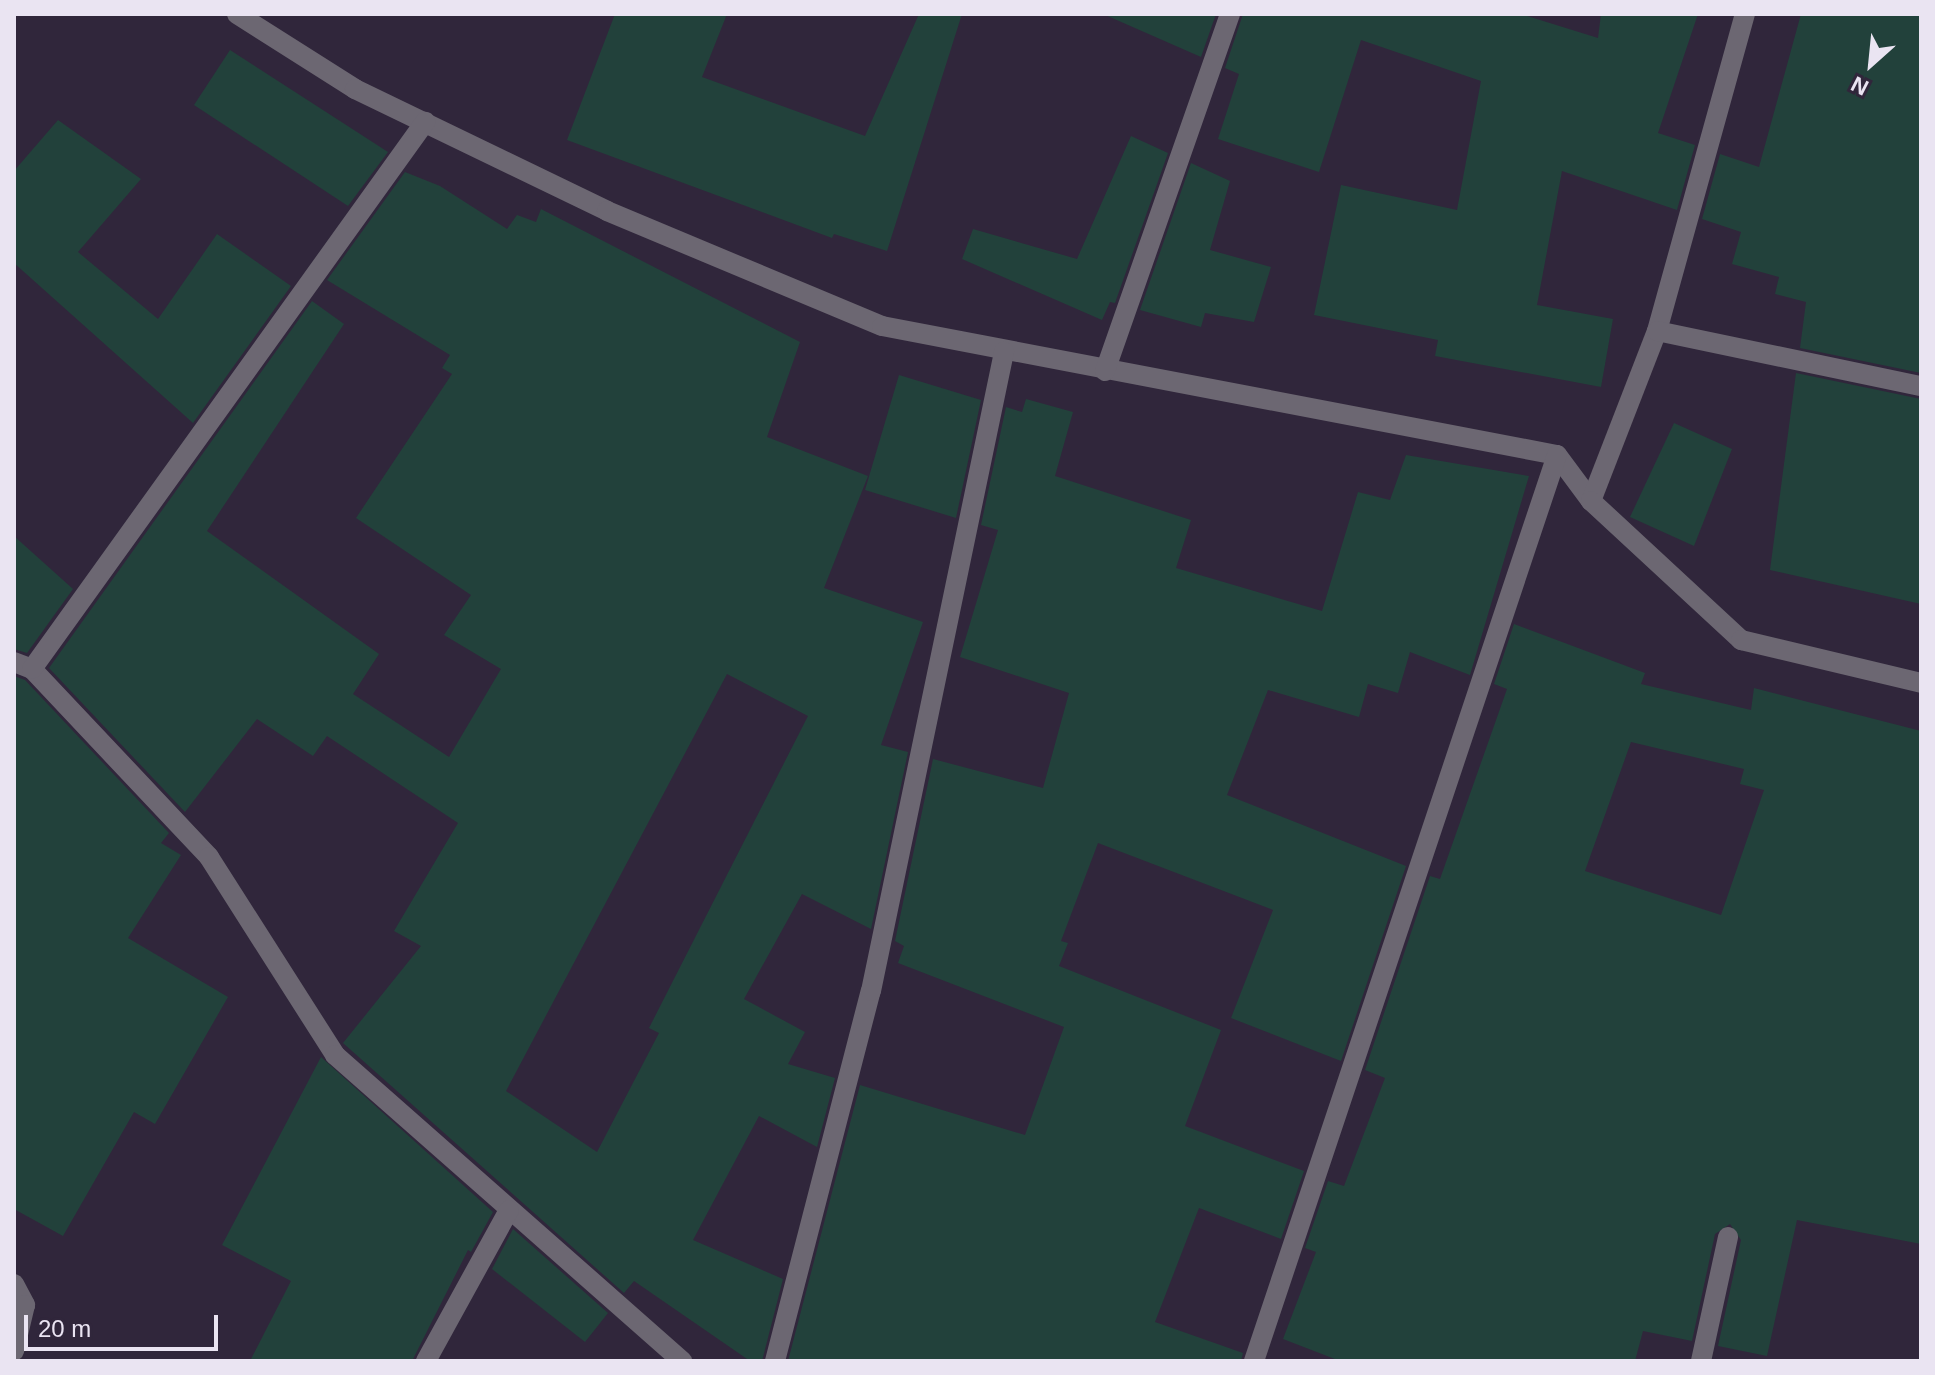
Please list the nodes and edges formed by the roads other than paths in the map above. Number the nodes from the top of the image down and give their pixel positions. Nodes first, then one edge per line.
1 (237, 14) edge
2 (1230, 14) edge
3 (1745, 14) edge
4 (425, 122) junction
5 (1657, 331) junction
6 (1004, 352) junction
7 (1105, 371) junction
8 (1921, 386) edge
9 (1557, 455) junction
10 (1591, 501) junction
11 (23, 666) edge
12 (1921, 683) edge
13 (509, 1210) junction
14 (1728, 1237) dead end
15 (14, 1284) edge
16 (14, 1351) edge
17 (426, 1361) edge
18 (682, 1361) edge
19 (775, 1361) edge
20 (1254, 1361) edge
21 (1701, 1361) edge

1 - 4 street
2 - 7 street
3 - 5 street
4 - 6 street
4 - 11 street
5 - 8 street
5 - 10 street
6 - 7 street
6 - 19 street
7 - 9 street
9 - 10 street
9 - 20 street
10 - 12 street
11 - 13 street
13 - 17 street
13 - 18 street
14 - 21 street
15 - 16 street

